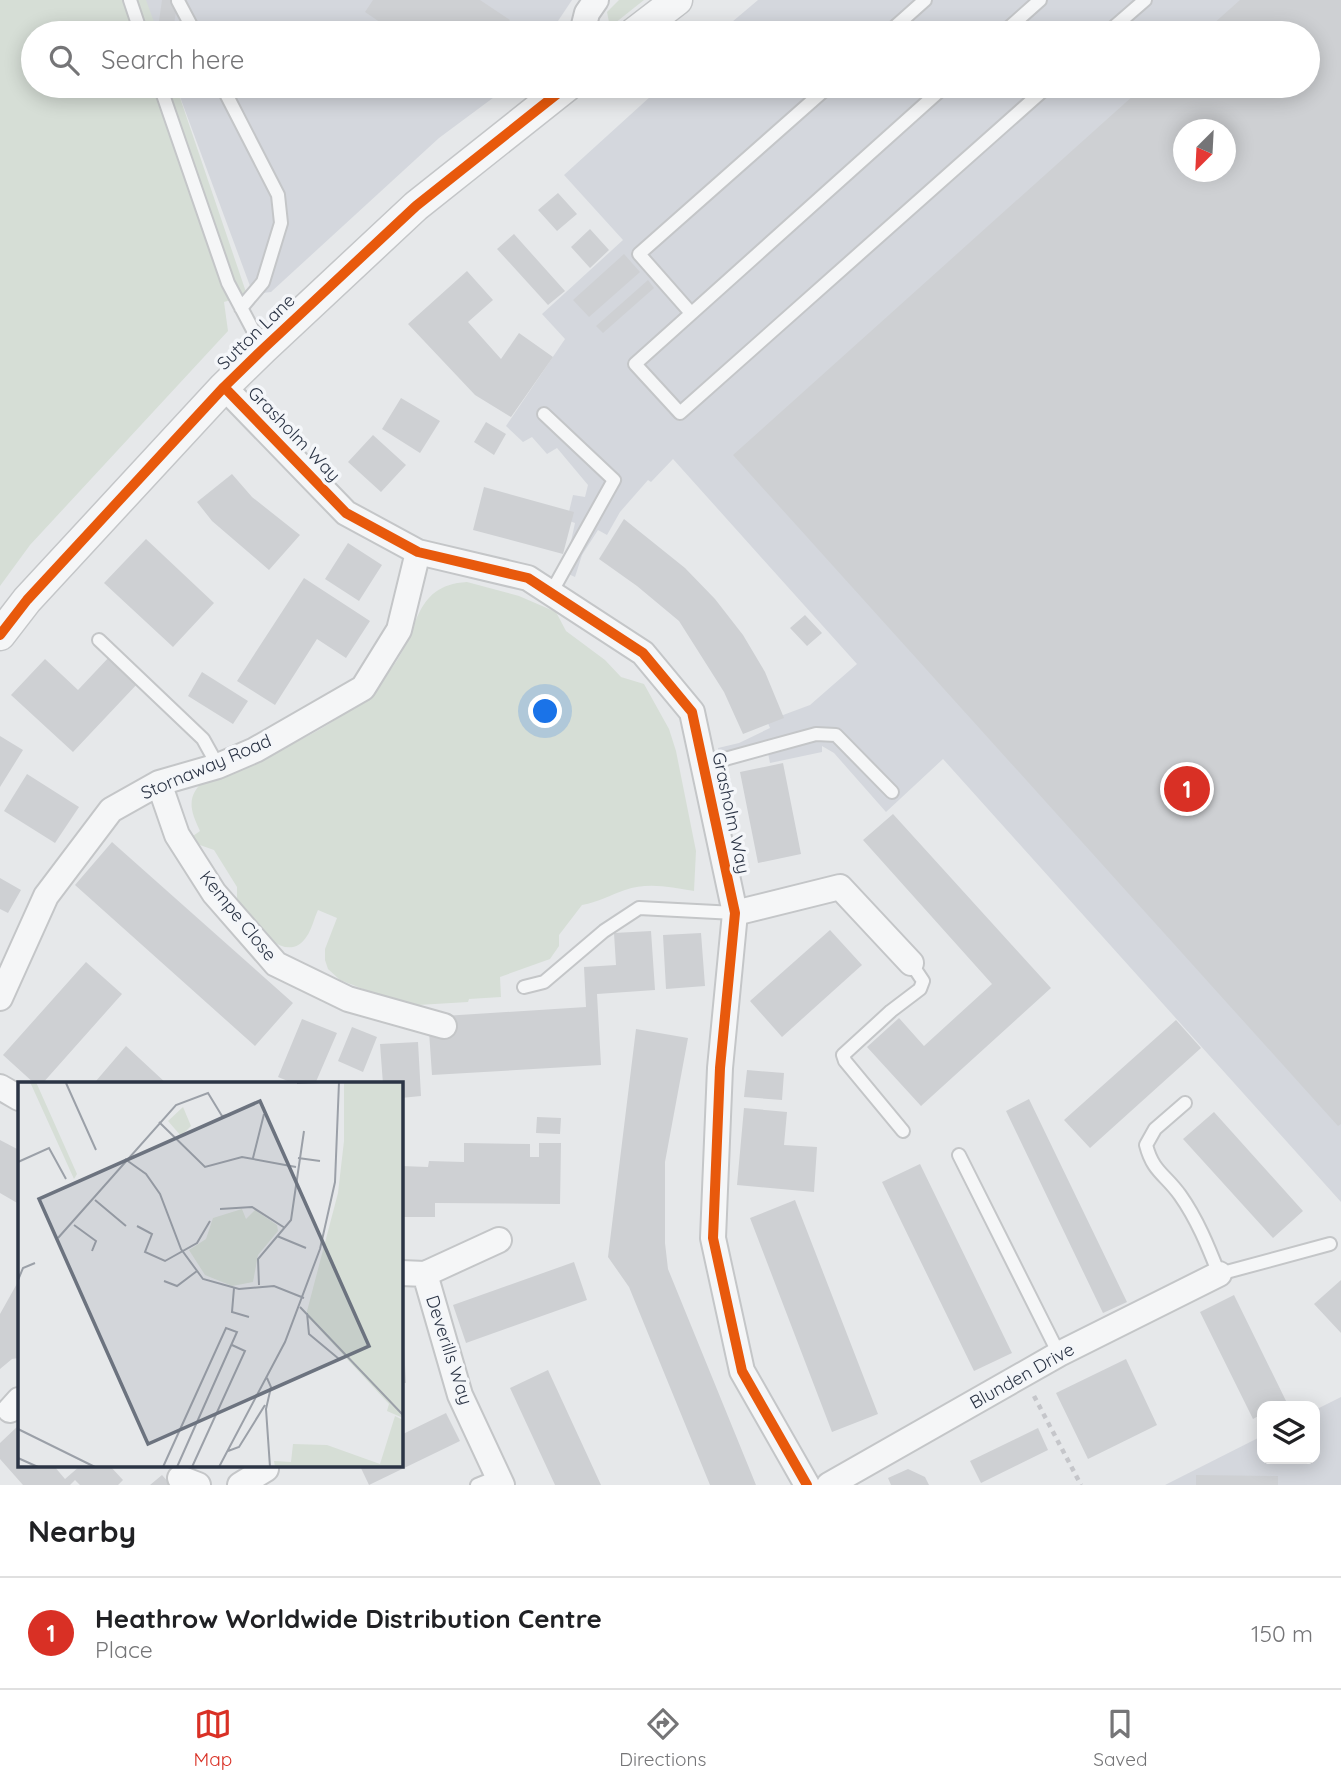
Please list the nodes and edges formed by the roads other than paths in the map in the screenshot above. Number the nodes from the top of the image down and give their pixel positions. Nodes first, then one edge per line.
1 (130, 0) edge
2 (596, 0) edge
3 (677, 0) edge
4 (925, 0) edge
5 (1040, 0) edge
6 (1145, 0) edge
7 (178, 1) edge
8 (137, 21) edge
9 (189, 21) edge
10 (585, 21) edge
11 (650, 21) edge
12 (901, 21) edge
13 (1016, 21) edge
14 (1121, 21) edge
15 (164, 98) edge
16 (228, 98) edge
17 (552, 98) edge
18 (815, 98) edge
19 (932, 98) edge
20 (1034, 98) edge
21 (240, 308) junction
22 (691, 313) junction
23 (263, 349) junction
24 (224, 387) junction
25 (544, 414) dead end
26 (418, 552) junction
27 (551, 593) junction
28 (0, 635) edge
29 (99, 640) dead end
30 (703, 765) junction
31 (218, 766) junction
32 (159, 783) junction
33 (892, 792) dead end
34 (735, 913) junction
35 (911, 962) joint
36 (524, 987) dead end
37 (0, 998) edge
38 (444, 1026) dead end
39 (0, 1087) edge
40 (18, 1097) edge
41 (1185, 1103) dead end
42 (903, 1131) dead end
43 (959, 1155) dead end
44 (499, 1240) dead end
45 (1330, 1244) dead end
46 (413, 1274) edge
47 (1219, 1274) junction
48 (1059, 1354) junction
49 (265, 1469) dead end
50 (493, 1482) edge
51 (240, 1485) edge
52 (807, 1485) edge
53 (829, 1485) edge

1 - 8 lane
2 - 10 street
3 - 11 street
4 - 12 lane
5 - 13 lane
6 - 14 lane
7 - 9 lane
15 - 21 lane
16 - 21 lane
17 - 23 street, Sutton Lane
18 - 22 lane
19 - 22 lane
20 - 22 lane
21 - 23 lane
23 - 24 street, Sutton Lane
24 - 26 street, Grasholm Way
24 - 28 street, Sutton Lane
25 - 27 lane
26 - 27 street, Grasholm Way
26 - 31 street, Stornaway Road
27 - 30 street, Grasholm Way
29 - 31 lane
30 - 33 lane
30 - 34 street, Grasholm Way
31 - 32 street, Stornaway Road
32 - 37 street, Stornaway Road
32 - 38 street, Kempe Close
34 - 35 street
34 - 36 lane
34 - 52 street, Grasholm Way
35 - 42 lane
39 - 40 street
41 - 47 lane
43 - 48 lane
44 - 46 street
45 - 47 lane
46 - 50 street, Deverills Way
47 - 48 street, Blunden Drive
48 - 53 street, Blunden Drive
49 - 51 street

